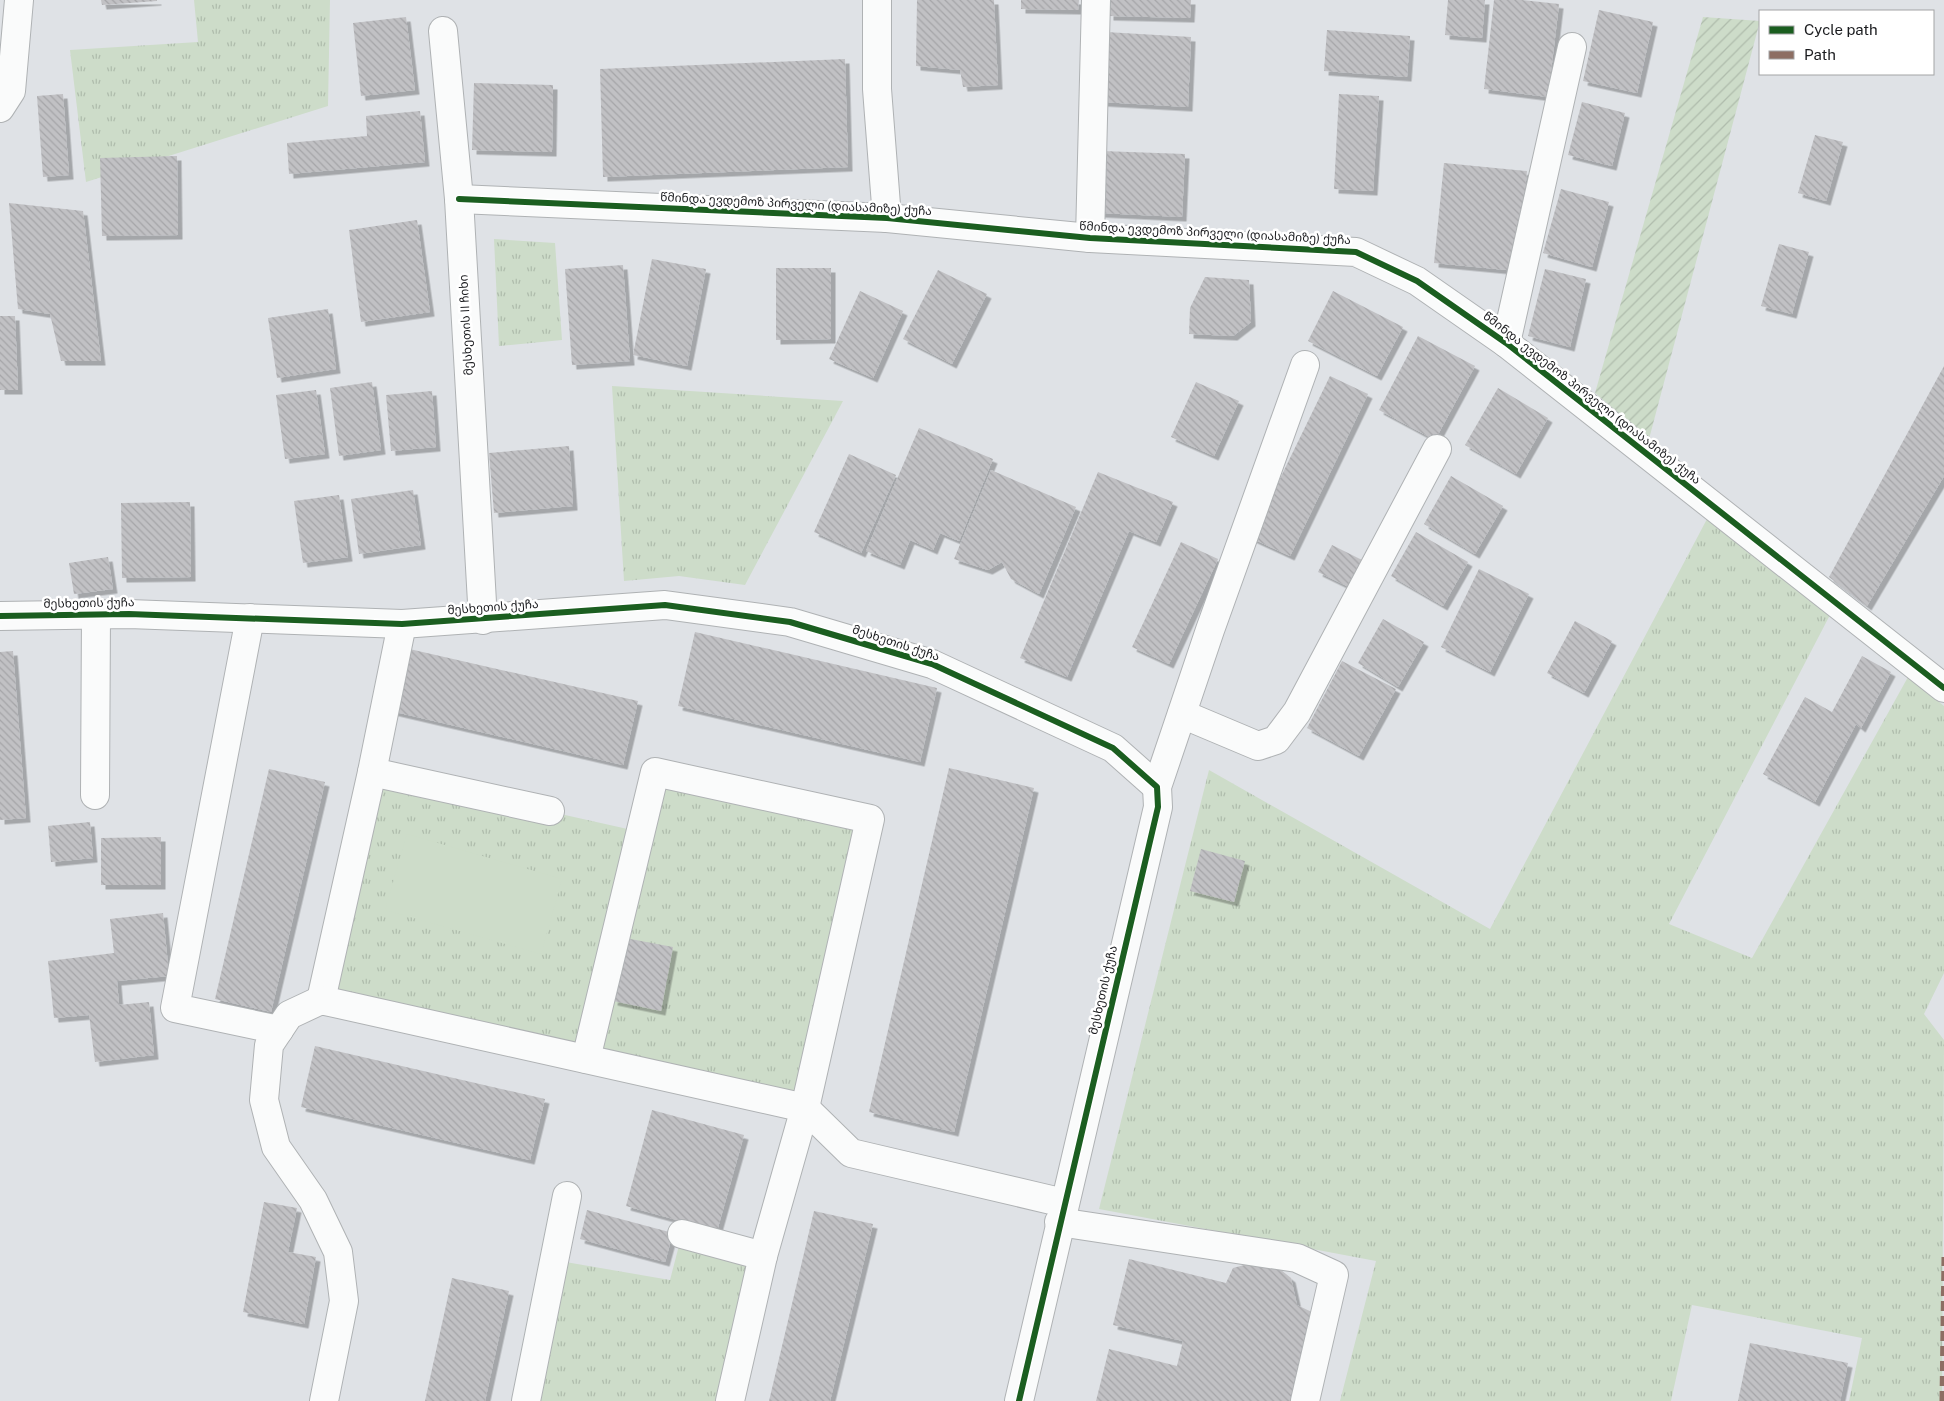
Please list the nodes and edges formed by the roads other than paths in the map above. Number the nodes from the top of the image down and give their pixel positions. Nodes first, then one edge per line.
1 (19, 0) edge
2 (877, 0) edge
3 (1096, 0) edge
4 (443, 31) dead end
5 (1572, 47) dead end
6 (0, 108) edge
7 (459, 199) junction
8 (887, 218) junction
9 (1090, 238) junction
10 (1506, 344) junction
11 (1305, 365) dead end
12 (1437, 450) dead end
13 (96, 614) junction
14 (0, 616) edge
15 (250, 618) junction
16 (483, 620) junction
17 (402, 624) junction
18 (1944, 688) edge
19 (1182, 714) junction
20 (372, 772) junction
21 (1157, 787) junction
22 (95, 795) dead end
23 (550, 811) dead end
24 (321, 1000) junction
25 (279, 1030) junction
26 (586, 1059) junction
27 (805, 1108) junction
28 (567, 1196) dead end
29 (1062, 1212) junction
30 (682, 1234) dead end
31 (763, 1256) junction
32 (324, 1401) edge
33 (526, 1401) edge
34 (730, 1401) edge
35 (1019, 1401) edge
36 (1305, 1401) edge

1 - 6 street
2 - 8 street
3 - 9 street
4 - 7 street, მესხეთის II ჩიხი
5 - 10 street
7 - 8 street, წმინდა ევდემოზ პირველი (დიასამიზე) ქუჩა
7 - 16 street, მესხეთის II ჩიხი
8 - 9 street, წმინდა ევდემოზ პირველი (დიასამიზე) ქუჩა
9 - 10 street, წმინდა ევდემოზ პირველი (დიასამიზე) ქუჩა
10 - 18 street, წმინდა ევდემოზ პირველი (დიასამიზე) ქუჩა
11 - 19 street
12 - 19 street
13 - 14 street, მესხეთის ქუჩა
13 - 15 street, მესხეთის ქუჩა
13 - 22 street
15 - 17 street, მესხეთის ქუჩა
15 - 25 street
16 - 17 street, მესხეთის ქუჩა
16 - 21 street, მესხეთის ქუჩა
17 - 20 street
19 - 21 street
20 - 23 street
20 - 24 street
21 - 29 street, მესხეთის ქუჩა
24 - 25 street
24 - 26 street
25 - 32 street
26 - 27 street
26 - 27 street
27 - 29 street
27 - 31 street
28 - 33 street
29 - 35 street, მესხეთის ქუჩა
29 - 36 street
30 - 31 street
31 - 34 street

